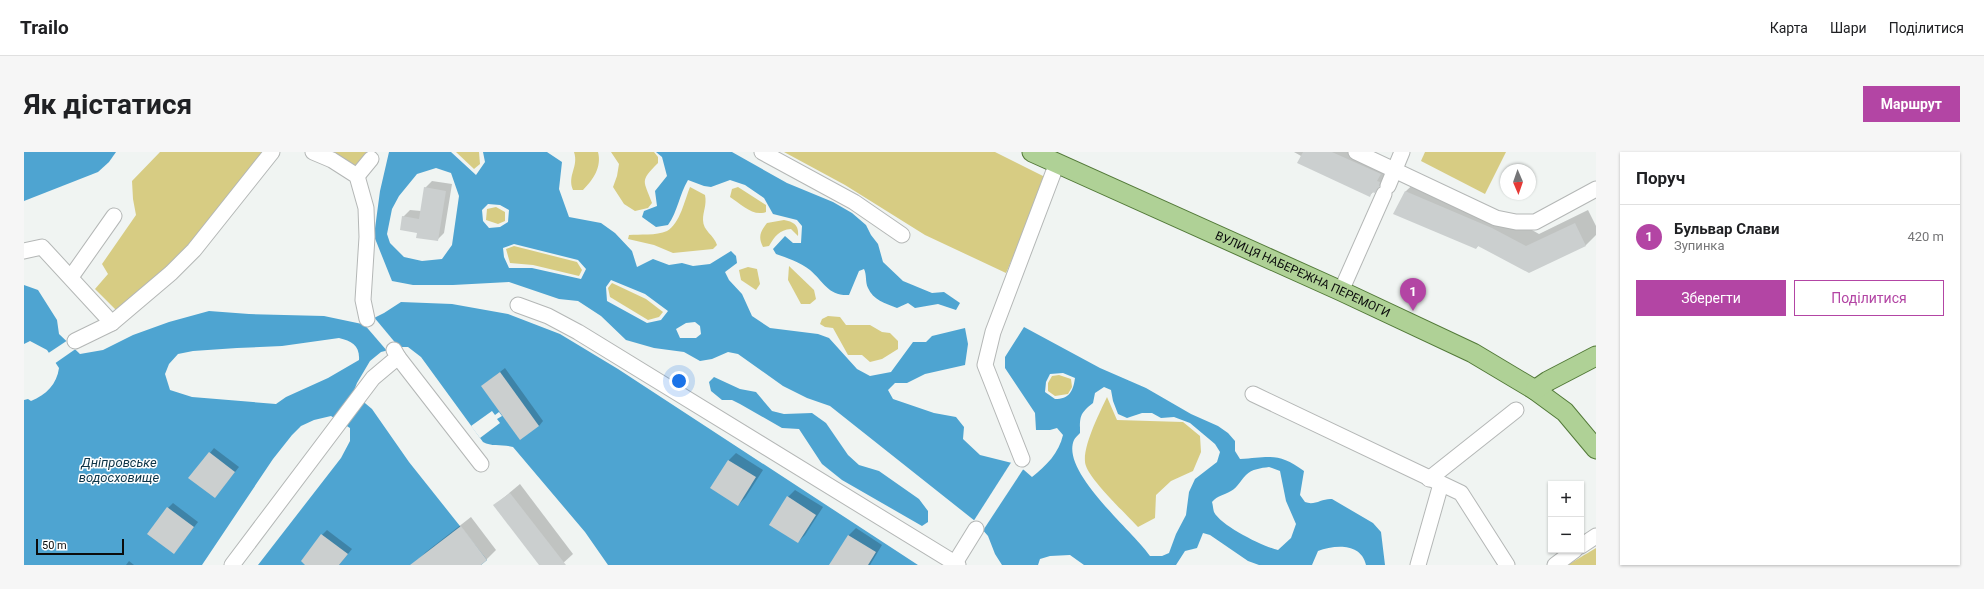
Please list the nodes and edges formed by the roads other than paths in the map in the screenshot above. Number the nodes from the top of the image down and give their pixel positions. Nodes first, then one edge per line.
1 (272, 152) edge
2 (313, 152) edge
3 (762, 152) edge
4 (1032, 152) edge
5 (1356, 152) edge
6 (1402, 152) edge
7 (371, 158) dead end
8 (1057, 164) junction
9 (1394, 169) junction
10 (357, 176) junction
11 (1596, 189) edge
12 (114, 216) dead end
13 (902, 235) dead end
14 (24, 251) edge
15 (71, 277) junction
16 (1341, 291) junction
17 (518, 305) dead end
18 (367, 319) dead end
19 (112, 323) junction
20 (75, 341) dead end
21 (1596, 356) edge
22 (1535, 390) junction
23 (1253, 394) dead end
24 (1516, 410) dead end
25 (1596, 449) edge
26 (1022, 459) dead end
27 (481, 464) dead end
28 (1435, 481) junction
29 (976, 529) dead end
30 (1596, 536) edge
31 (1584, 544) edge
32 (1571, 553) edge
33 (956, 564) edge
34 (232, 565) edge
35 (1418, 565) edge
36 (1507, 565) edge
37 (1555, 565) edge

1 - 19 street
2 - 10 street
3 - 13 street
4 - 8 main road, ВУЛИЦЯ НАБЕРЕЖНА ПЕРЕМОГИ
5 - 9 street
6 - 9 street
7 - 10 street
8 - 16 main road, ВУЛИЦЯ НАБЕРЕЖНА ПЕРЕМОГИ
8 - 26 street
9 - 11 street
9 - 16 street
10 - 18 street
12 - 15 street
14 - 15 street
15 - 19 street
16 - 22 main road, ВУЛИЦЯ НАБЕРЕЖНА ПЕРЕМОГИ
17 - 33 street
19 - 20 street
21 - 22 main road
22 - 25 main road, ВУЛИЦЯ НАБЕРЕЖНА ПЕРЕМОГИ
23 - 28 street
24 - 28 street
27 - 34 street
28 - 35 street
28 - 36 street
29 - 33 street
30 - 31 street
32 - 37 street

